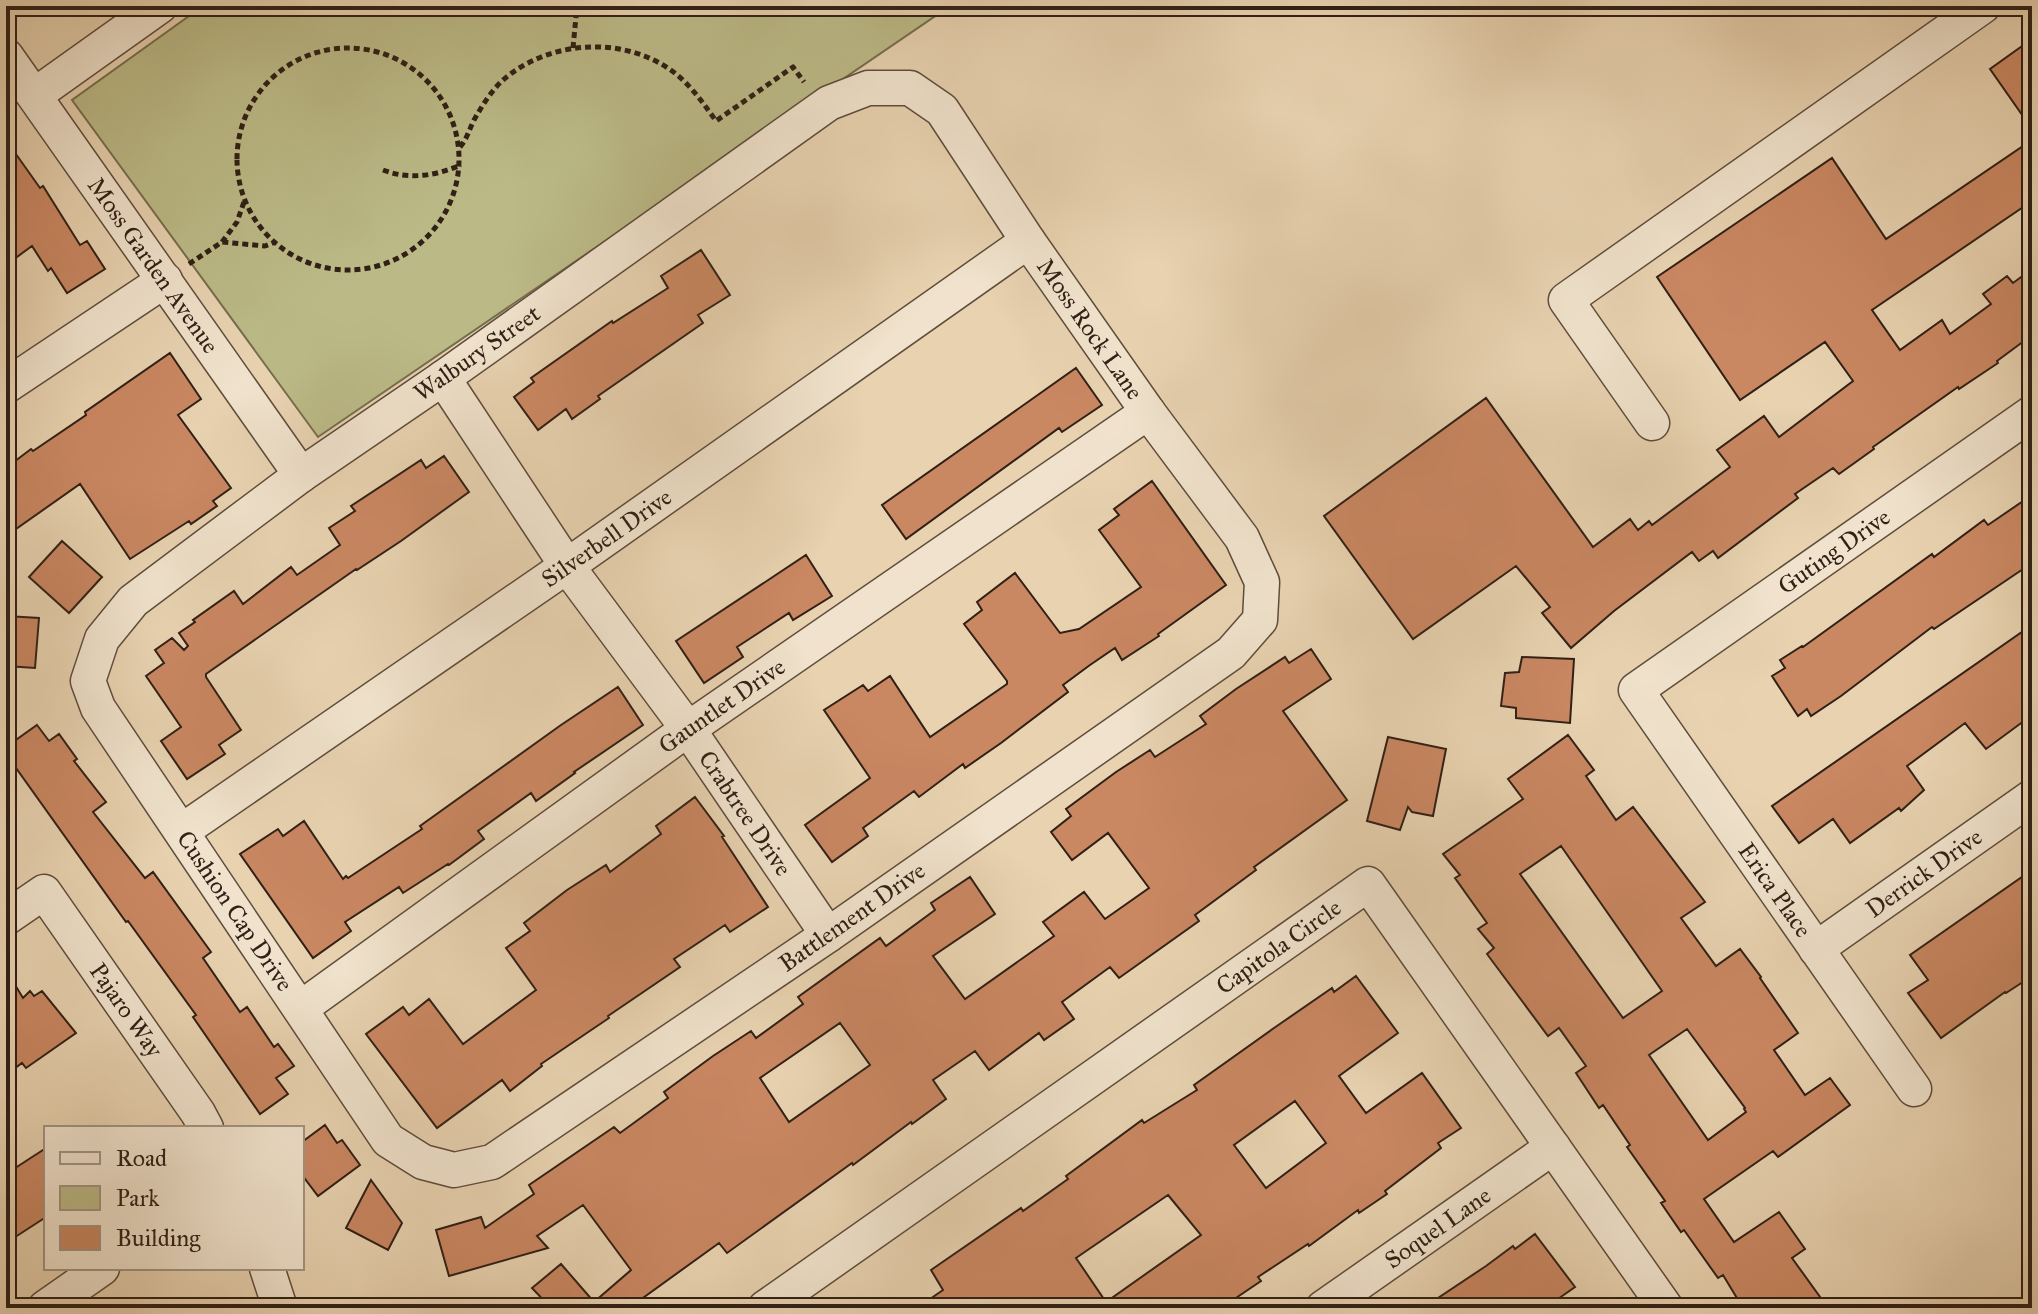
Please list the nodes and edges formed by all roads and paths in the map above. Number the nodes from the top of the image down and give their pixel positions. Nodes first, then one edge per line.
1 (160, 6) edge
2 (577, 6) edge
3 (1983, 6) edge
4 (573, 48) junction
5 (6, 56) edge
6 (868, 88) joint
7 (35, 95) junction
8 (823, 107) junction
9 (459, 148) junction
10 (461, 165) junction
11 (383, 170) dead end
12 (244, 201) junction
13 (1028, 241) junction
14 (222, 242) junction
15 (273, 243) junction
16 (165, 280) junction
17 (443, 378) junction
18 (6, 386) edge
19 (1148, 412) junction
20 (2032, 413) edge
21 (1652, 423) dead end
22 (301, 475) junction
23 (567, 566) junction
24 (1260, 620) joint
25 (102, 639) joint
26 (1636, 690) joint
27 (688, 729) junction
28 (2032, 797) edge
29 (182, 831) junction
30 (6, 918) edge
31 (828, 935) junction
32 (1816, 949) junction
33 (301, 1008) junction
34 (1914, 1089) dead end
35 (205, 1126) edge
36 (1553, 1147) junction
37 (423, 1162) joint
38 (99, 1270) edge
39 (268, 1270) edge
40 (45, 1308) edge
41 (280, 1308) edge
42 (765, 1308) edge
43 (1323, 1308) edge
44 (1666, 1308) edge

1 - 7 street
2 - 4 path
3 - 21 street
4 - 8 path
4 - 9 path
5 - 7 street, Moss Garden Avenue
6 - 8 street, Walbury Street
6 - 13 street, Moss Rock Lane
7 - 16 street, Moss Garden Avenue
8 - 17 street, Walbury Street
9 - 10 path
9 - 12 path
10 - 11 path
10 - 15 path
12 - 14 path
12 - 15 path
13 - 19 street, Moss Rock Lane
13 - 23 street, Silverbell Drive
14 - 15 path
14 - 16 path
16 - 18 street
16 - 22 street, Moss Garden Avenue
17 - 22 street, Walbury Street
17 - 23 street, Crabtree Drive
19 - 24 street, Moss Rock Lane
19 - 27 street, Gauntlet Drive
20 - 26 street, Guting Drive
22 - 25 street, Walbury Street
23 - 27 street, Crabtree Drive
23 - 29 street, Silverbell Drive
24 - 31 street, Battlement Drive
25 - 29 street, Cushion Cap Drive
26 - 32 street, Erica Place
27 - 31 street, Crabtree Drive
27 - 33 street, Gauntlet Drive
28 - 32 street, Derrick Drive
29 - 33 street, Cushion Cap Drive
30 - 35 street, Pajaro Way
31 - 37 street, Battlement Drive
32 - 34 street, Erica Place
33 - 37 street, Cushion Cap Drive
36 - 42 street, Capitola Circle
36 - 43 street, Soquel Lane
36 - 44 street, Capitola Circle
38 - 40 street
39 - 41 street

